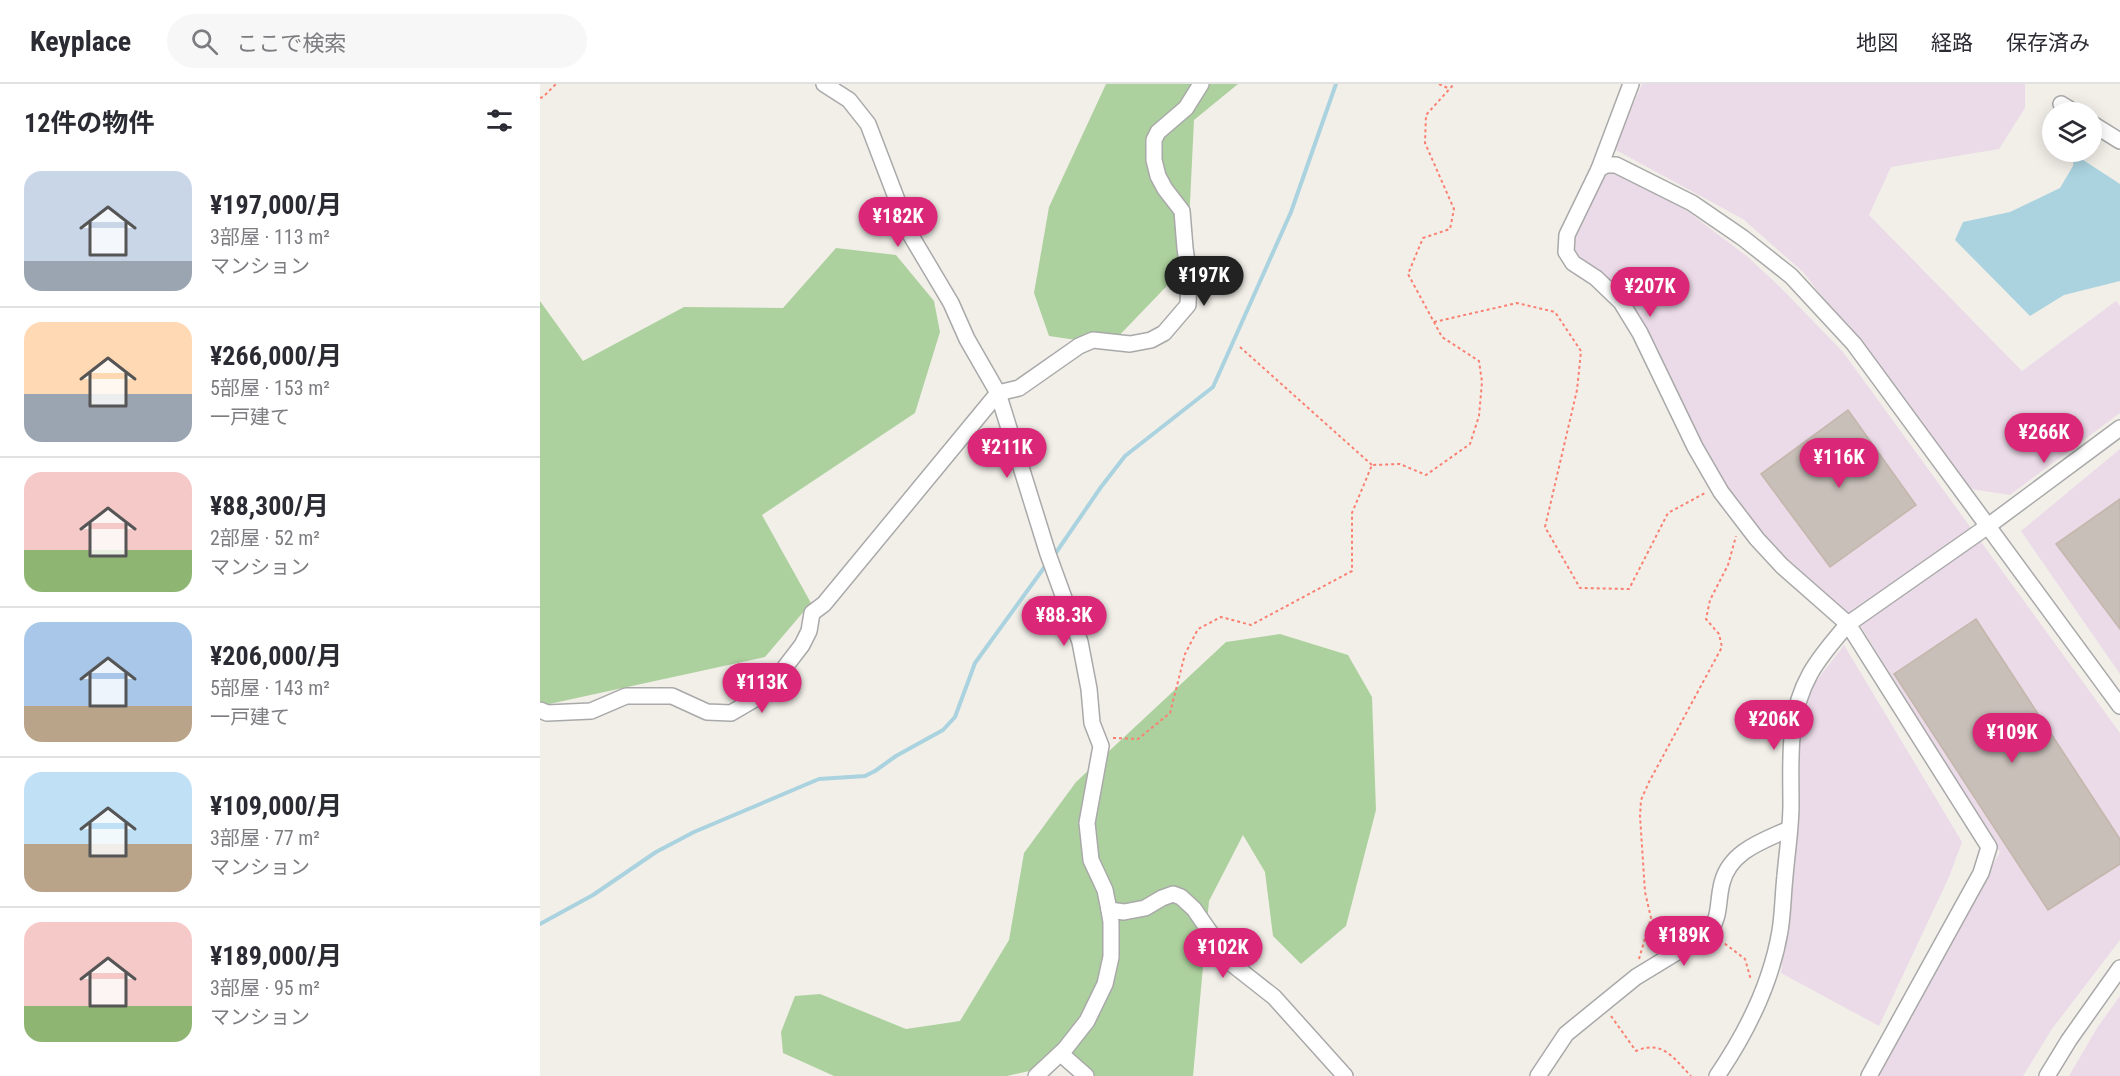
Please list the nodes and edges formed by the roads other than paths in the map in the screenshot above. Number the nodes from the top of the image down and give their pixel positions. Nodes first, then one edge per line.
1 (824, 84) edge
2 (1201, 84) edge
3 (1631, 84) edge
4 (2102, 130) edge
5 (2120, 141) edge
6 (1599, 169) junction
7 (998, 393) junction
8 (2120, 428) edge
9 (1988, 526) junction
10 (1848, 624) junction
11 (2120, 706) edge
12 (540, 710) edge
13 (1790, 829) junction
14 (1109, 910) junction
15 (2120, 968) edge
16 (1061, 1054) junction
17 (1036, 1076) edge
18 (1086, 1076) edge
19 (1345, 1076) edge
20 (1538, 1076) edge
21 (1717, 1076) edge
22 (1869, 1076) edge
23 (2047, 1076) edge

1 - 7 street
2 - 7 street
3 - 6 street
4 - 5 street
6 - 9 street
6 - 10 street
7 - 12 street
7 - 14 street
8 - 9 street
9 - 10 street
9 - 11 street
10 - 13 street
10 - 22 street
13 - 20 street
13 - 21 street
14 - 16 street
14 - 19 street
15 - 23 street
16 - 17 street
16 - 18 street

